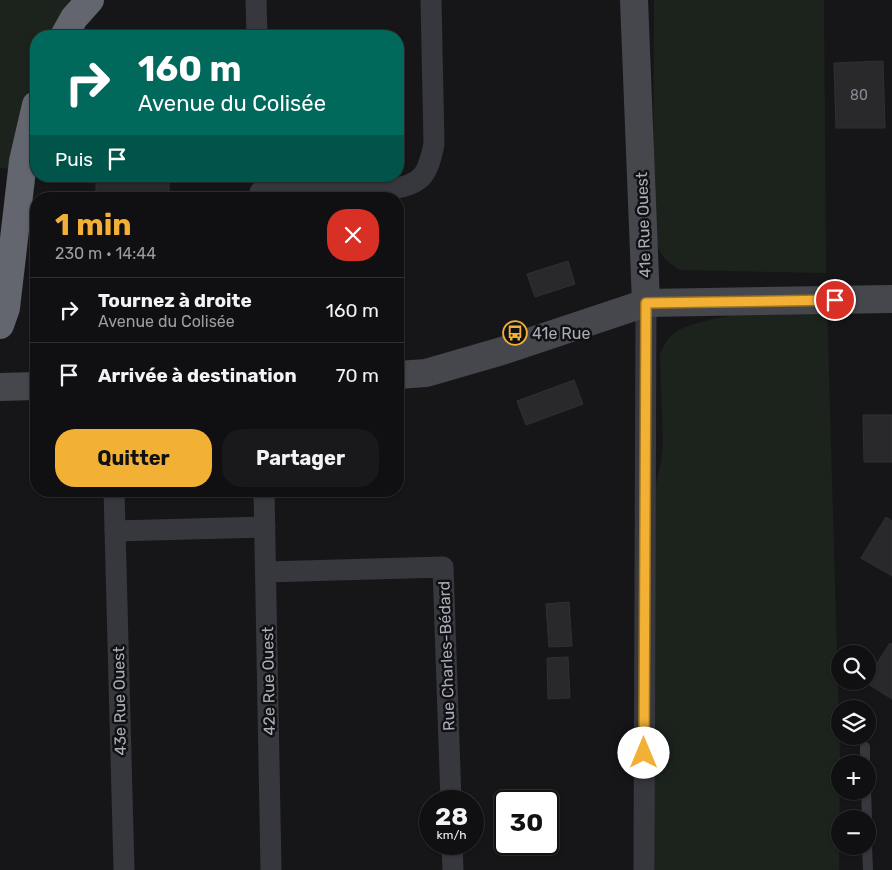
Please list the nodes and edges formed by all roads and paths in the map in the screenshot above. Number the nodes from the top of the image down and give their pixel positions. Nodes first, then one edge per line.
1 (90, 0) edge
2 (256, 0) edge
3 (431, 0) edge
4 (634, 0) edge
5 (67, 30) edge
6 (257, 30) edge
7 (30, 131) edge
8 (260, 189) edge
9 (892, 299) edge
10 (646, 303) junction
11 (3, 316) edge
12 (404, 375) edge
13 (30, 386) edge
14 (0, 387) edge
15 (114, 497) edge
16 (264, 497) edge
17 (265, 527) junction
18 (115, 531) junction
19 (266, 572) junction
20 (865, 747) dead end
21 (865, 755) edge
22 (451, 790) edge
23 (452, 855) edge
24 (867, 855) edge
25 (124, 870) edge
26 (271, 870) edge
27 (453, 870) edge
28 (644, 870) edge
29 (868, 870) edge

1 - 5 highway
2 - 6 street
3 - 8 street
4 - 10 street, 41e Rue Ouest
7 - 11 highway
9 - 10 street
10 - 12 street
10 - 28 street, 41e Rue Ouest
13 - 14 street
15 - 18 street, 43e Rue Ouest
16 - 17 street, 42e Rue Ouest
17 - 18 street
17 - 19 street, 42e Rue Ouest
18 - 25 street, 43e Rue Ouest
19 - 22 street, Rue Charles-Bédard
19 - 26 street, 42e Rue Ouest
20 - 21 lane
23 - 27 street
24 - 29 lane

